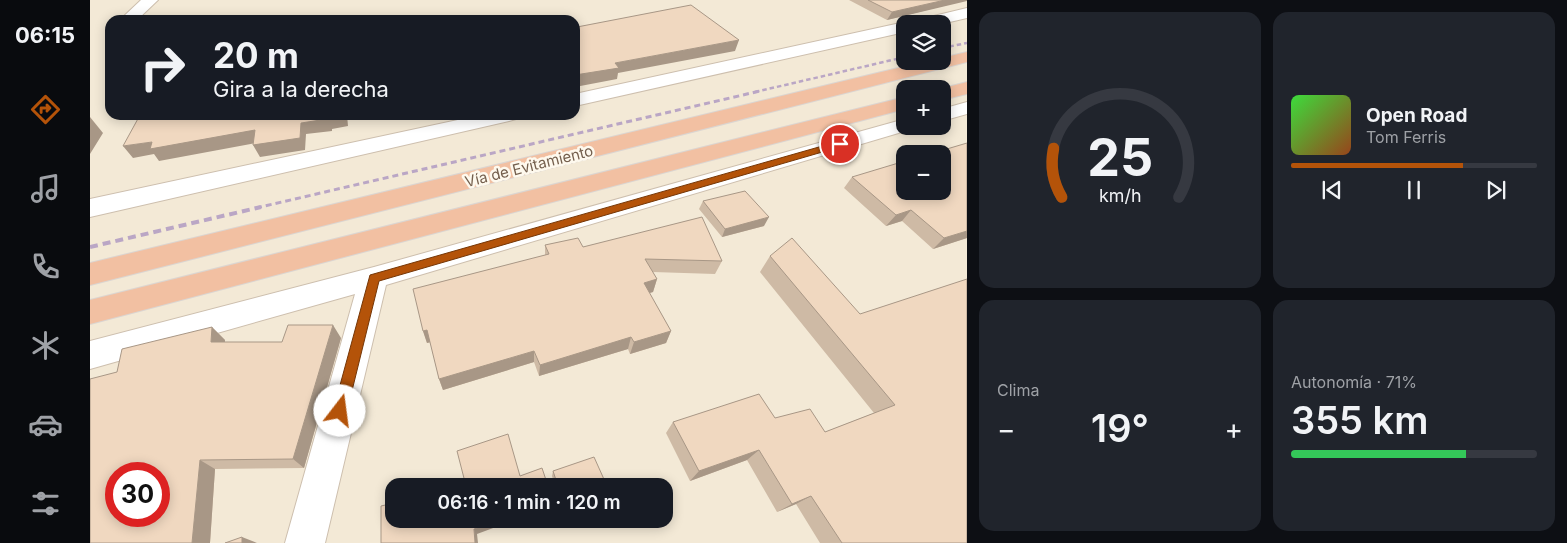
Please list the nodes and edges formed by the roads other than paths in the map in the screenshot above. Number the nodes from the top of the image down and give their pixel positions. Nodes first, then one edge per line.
1 (150, 0) edge
2 (967, 13) edge
3 (133, 15) edge
4 (951, 17) edge
5 (896, 29) edge
6 (967, 57) edge
7 (967, 88) edge
8 (951, 92) edge
9 (580, 99) edge
10 (896, 106) edge
11 (967, 108) edge
12 (951, 112) edge
13 (486, 120) edge
14 (896, 128) edge
15 (90, 208) edge
16 (90, 274) edge
17 (374, 278) junction
18 (90, 312) edge
19 (90, 355) edge
20 (305, 543) edge

1 - 3 street
2 - 4 street
5 - 9 street
6 - 16 highway, Vía de Evitamiento
7 - 8 highway
10 - 18 highway
11 - 12 street
13 - 15 street
14 - 17 street
17 - 19 street
17 - 20 street

